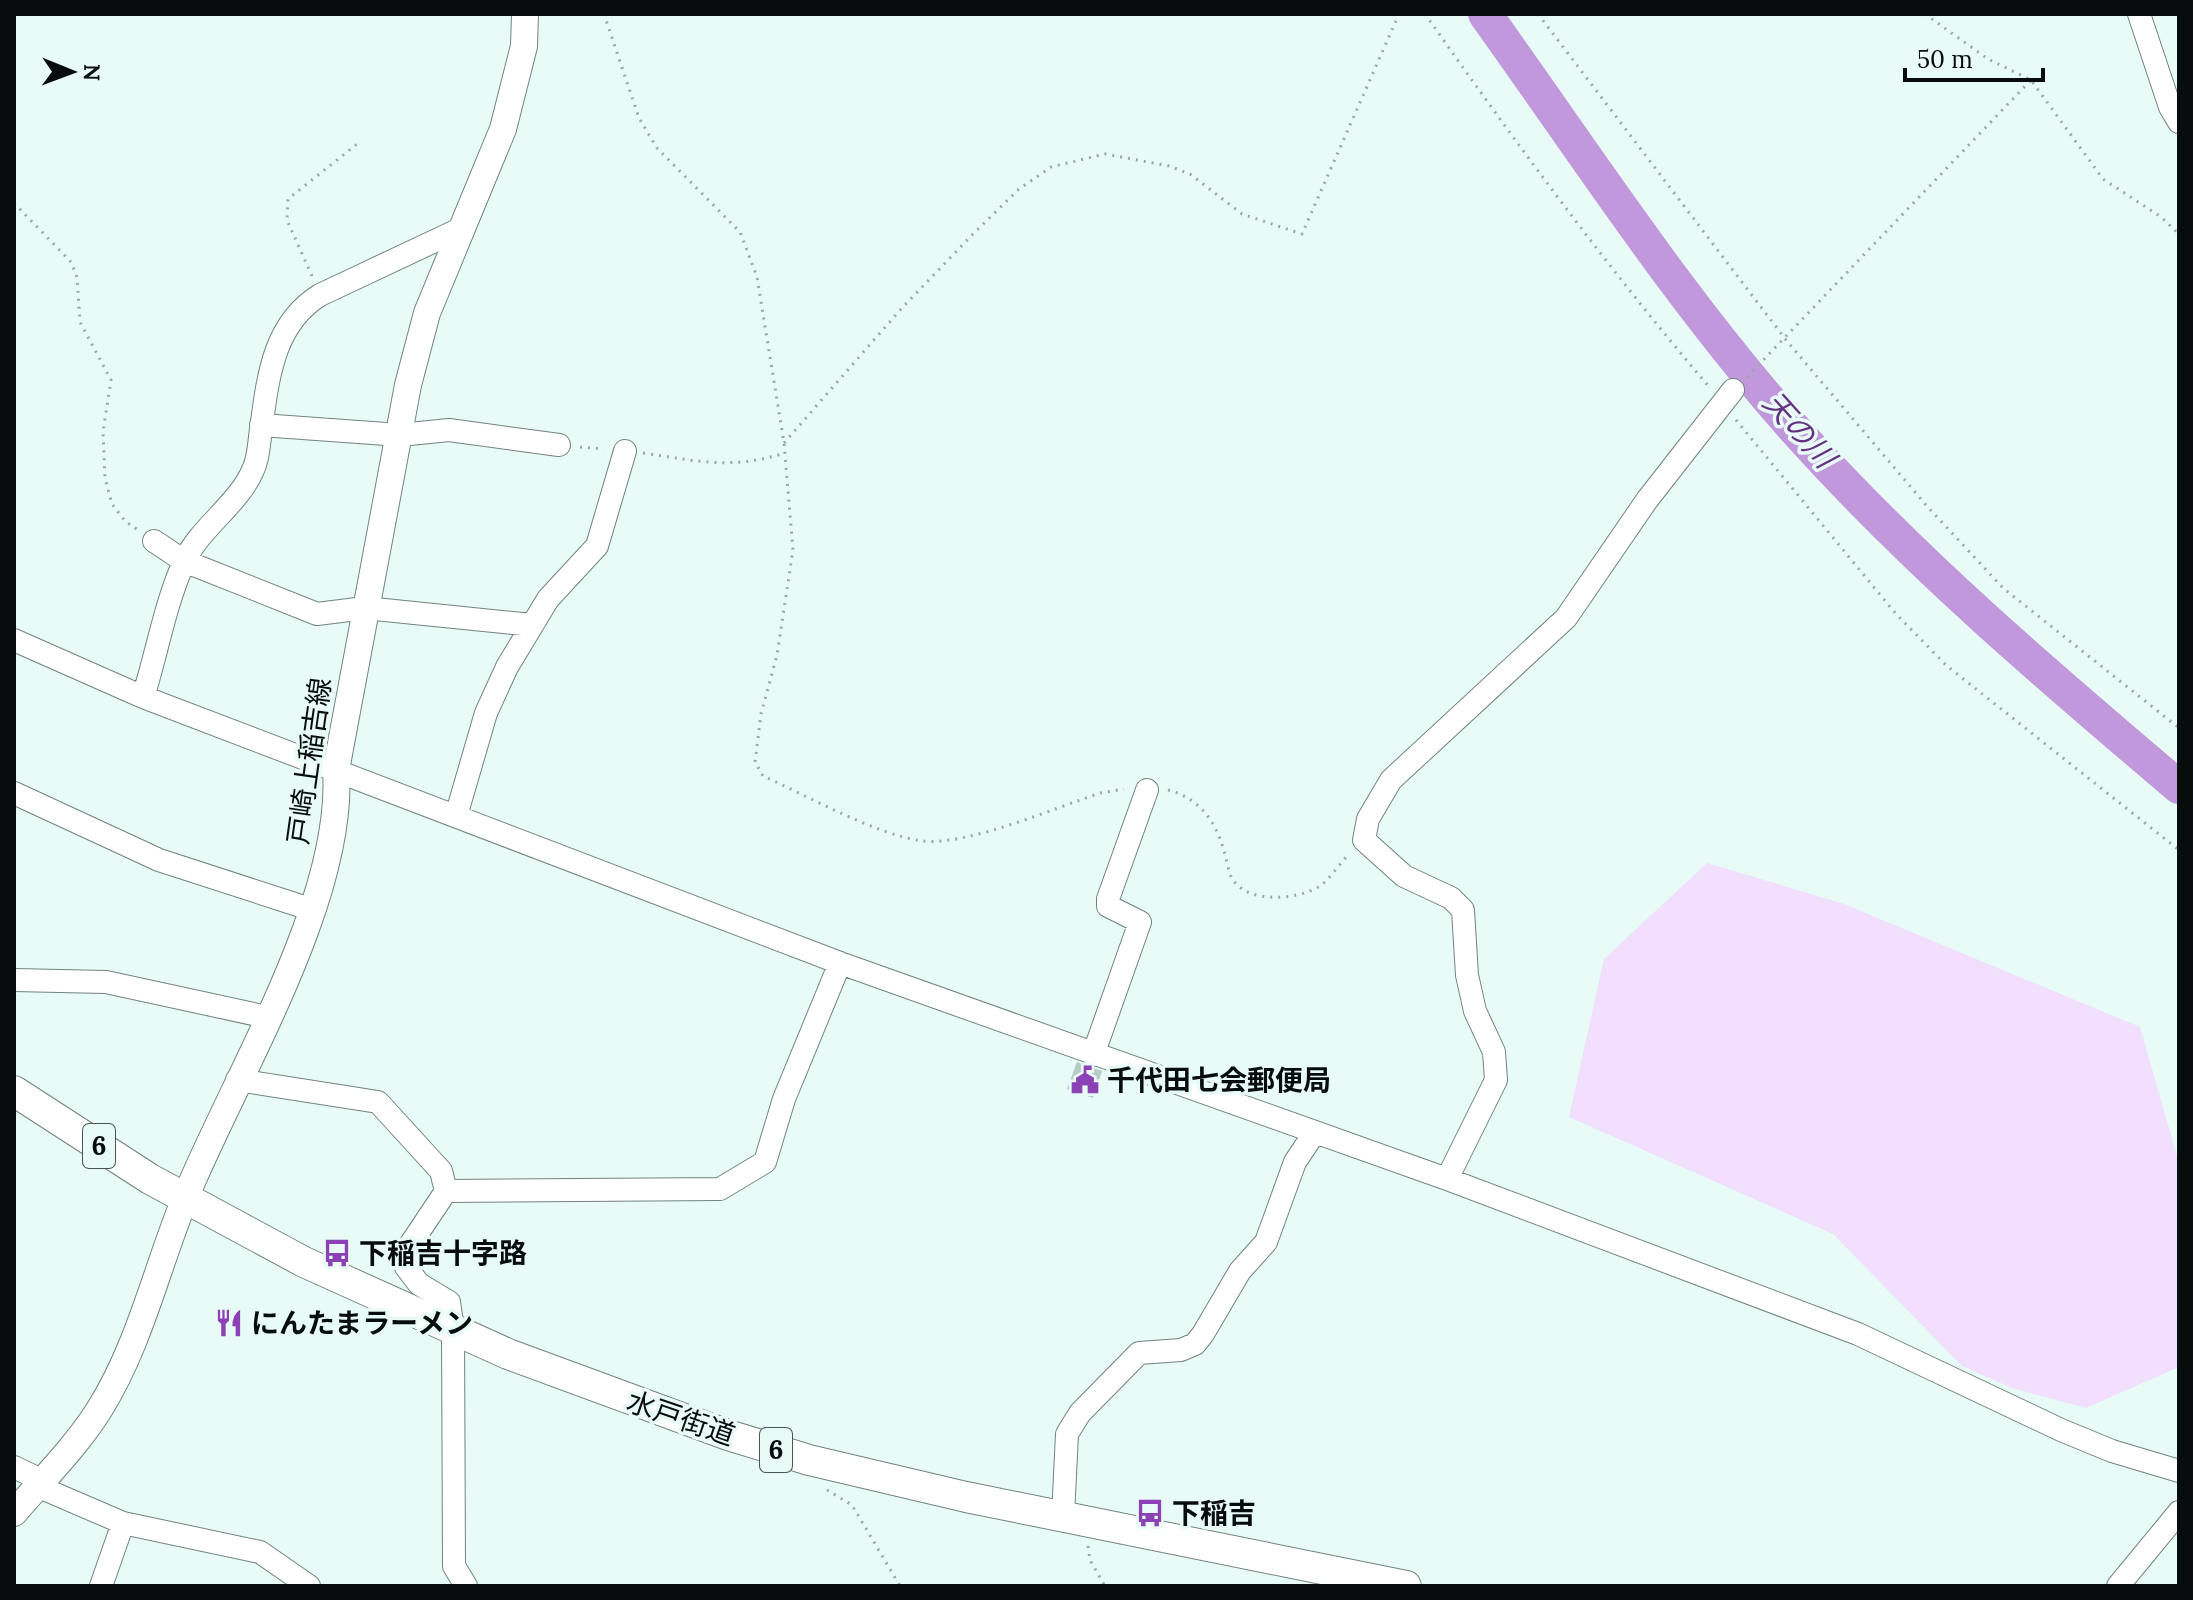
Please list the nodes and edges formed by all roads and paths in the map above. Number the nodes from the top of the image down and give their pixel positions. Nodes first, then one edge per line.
1 (525, 14) edge
2 (604, 14) edge
3 (1399, 14) edge
4 (1425, 14) edge
5 (1538, 14) edge
6 (1925, 14) edge
7 (2139, 14) edge
8 (2031, 80) junction
9 (2179, 122) edge
10 (357, 144) dead end
11 (14, 203) edge
12 (460, 229) junction
13 (2179, 234) edge
14 (320, 295) junction
15 (1786, 340) junction
16 (1727, 396) junction
17 (261, 425) junction
18 (400, 435) junction
19 (784, 443) junction
20 (559, 445) joint
21 (625, 451) junction
22 (785, 453) junction
23 (154, 541) joint
24 (184, 561) junction
25 (365, 608) junction
26 (532, 625) junction
27 (14, 640) edge
28 (143, 697) junction
29 (2179, 728) edge
30 (336, 770) junction
31 (1147, 790) junction
32 (14, 793) edge
33 (456, 816) junction
34 (1364, 840) junction
35 (2179, 850) edge
36 (310, 909) junction
37 (840, 963) junction
38 (14, 980) edge
39 (267, 1017) junction
40 (1093, 1055) junction
41 (237, 1080) junction
42 (14, 1091) edge
43 (1315, 1132) junction
44 (1447, 1179) junction
45 (446, 1191) junction
46 (185, 1197) junction
47 (453, 1330) junction
48 (809, 1460) junction
49 (14, 1467) edge
50 (2179, 1471) edge
51 (40, 1484) junction
52 (2179, 1512) edge
53 (14, 1513) edge
54 (1063, 1516) junction
55 (123, 1523) junction
56 (1094, 1523) junction
57 (101, 1586) edge
58 (309, 1586) edge
59 (466, 1586) edge
60 (900, 1586) edge
61 (1105, 1586) edge
62 (1406, 1586) edge
63 (2118, 1586) edge

1 - 12 main road, 戸崎上稲吉線
2 - 19 path
3 - 19 path
4 - 16 path
5 - 15 path
6 - 8 path
7 - 9 street
8 - 13 path
8 - 15 path
10 - 14 path
11 - 23 path
12 - 14 street
12 - 18 main road, 戸崎上稲吉線
14 - 17 street
15 - 16 path
15 - 29 path
16 - 34 street
16 - 35 path
17 - 18 street
17 - 24 street
18 - 20 street
18 - 25 main road, 戸崎上稲吉線
19 - 22 path
20 - 21 path
21 - 22 path
21 - 26 street
22 - 31 path
23 - 24 street
24 - 25 street
24 - 28 street
25 - 26 street
25 - 30 main road, 戸崎上稲吉線
26 - 33 street
27 - 28 street
28 - 30 street
30 - 33 street
30 - 36 main road, 戸崎上稲吉線
31 - 34 path
31 - 40 street
32 - 36 street
33 - 37 street
34 - 44 street
36 - 39 main road, 戸崎上稲吉線
37 - 40 street
37 - 45 street
38 - 39 street
39 - 41 main road, 戸崎上稲吉線
40 - 43 street
41 - 45 street
41 - 46 main road, 戸崎上稲吉線
42 - 46 highway, 水戸街道 / 6
43 - 44 street
43 - 54 street
44 - 50 street
45 - 47 street
46 - 47 highway, 水戸街道 / 6
46 - 51 main road, 戸崎上稲吉線
47 - 48 highway, 水戸街道 / 6
47 - 59 street
48 - 54 highway, 水戸街道 / 6
48 - 60 path
49 - 51 street
51 - 53 main road, 戸崎上稲吉線
51 - 55 street
52 - 63 street
54 - 56 highway, 水戸街道 / 6
55 - 57 street
55 - 58 street
56 - 61 path
56 - 62 highway, 水戸街道 / 6

